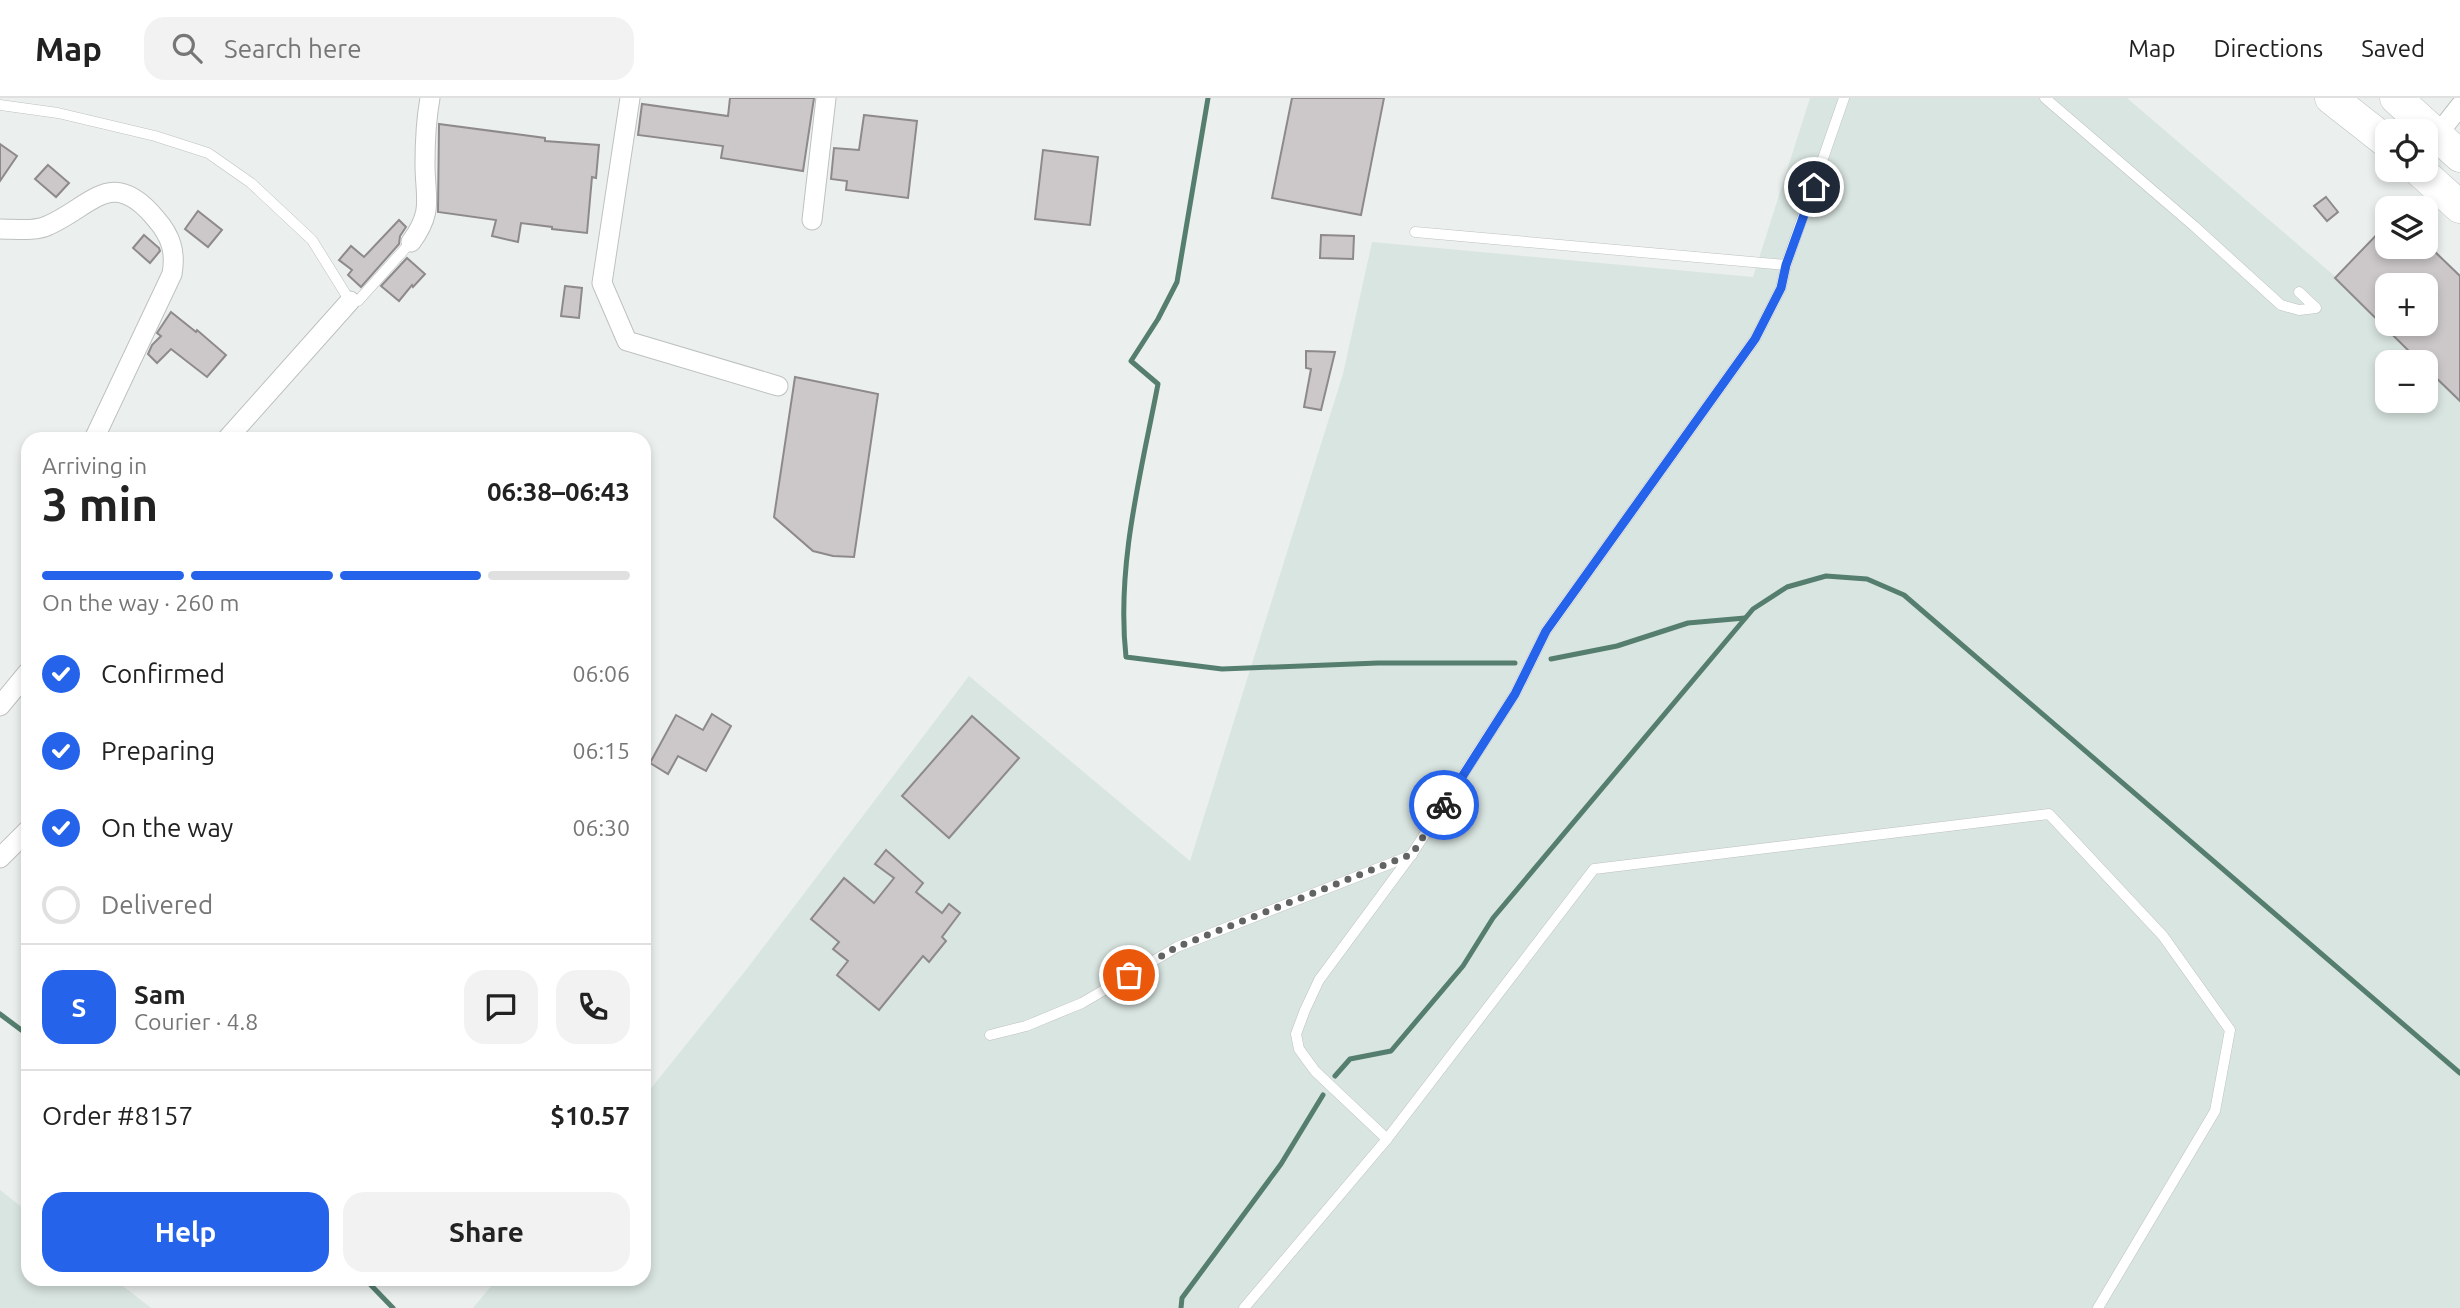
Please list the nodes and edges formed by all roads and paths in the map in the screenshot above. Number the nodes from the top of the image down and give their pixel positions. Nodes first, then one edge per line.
1 (430, 98) edge
2 (630, 98) edge
3 (826, 98) edge
4 (1844, 98) edge
5 (2045, 98) edge
6 (2331, 98) edge
7 (2396, 98) edge
8 (0, 105) edge
9 (2460, 106) edge
10 (2420, 119) edge
11 (2375, 133) edge
12 (2438, 134) joint
13 (2460, 156) edge
14 (2432, 182) edge
15 (2460, 207) edge
16 (812, 219) dead end
17 (0, 229) edge
18 (1415, 232) dead end
19 (411, 242) joint
20 (1786, 265) junction
21 (2299, 292) dead end
22 (351, 301) junction
23 (778, 386) dead end
24 (98, 432) edge
25 (233, 432) edge
26 (21, 680) edge
27 (0, 706) edge
28 (21, 837) edge
29 (1412, 854) junction
30 (0, 858) edge
31 (990, 1035) dead end
32 (1387, 1139) junction
33 (1244, 1308) edge
34 (2098, 1308) edge

1 - 19 street
2 - 23 street
3 - 16 street
4 - 20 lane
5 - 21 lane
6 - 11 main road
7 - 10 main road
8 - 22 lane
9 - 12 street
12 - 13 main road
14 - 15 main road
17 - 24 street
18 - 20 lane
19 - 22 lane
20 - 29 lane
22 - 25 street
26 - 27 street
28 - 30 street
29 - 31 lane
29 - 32 lane
32 - 33 lane
32 - 34 lane

